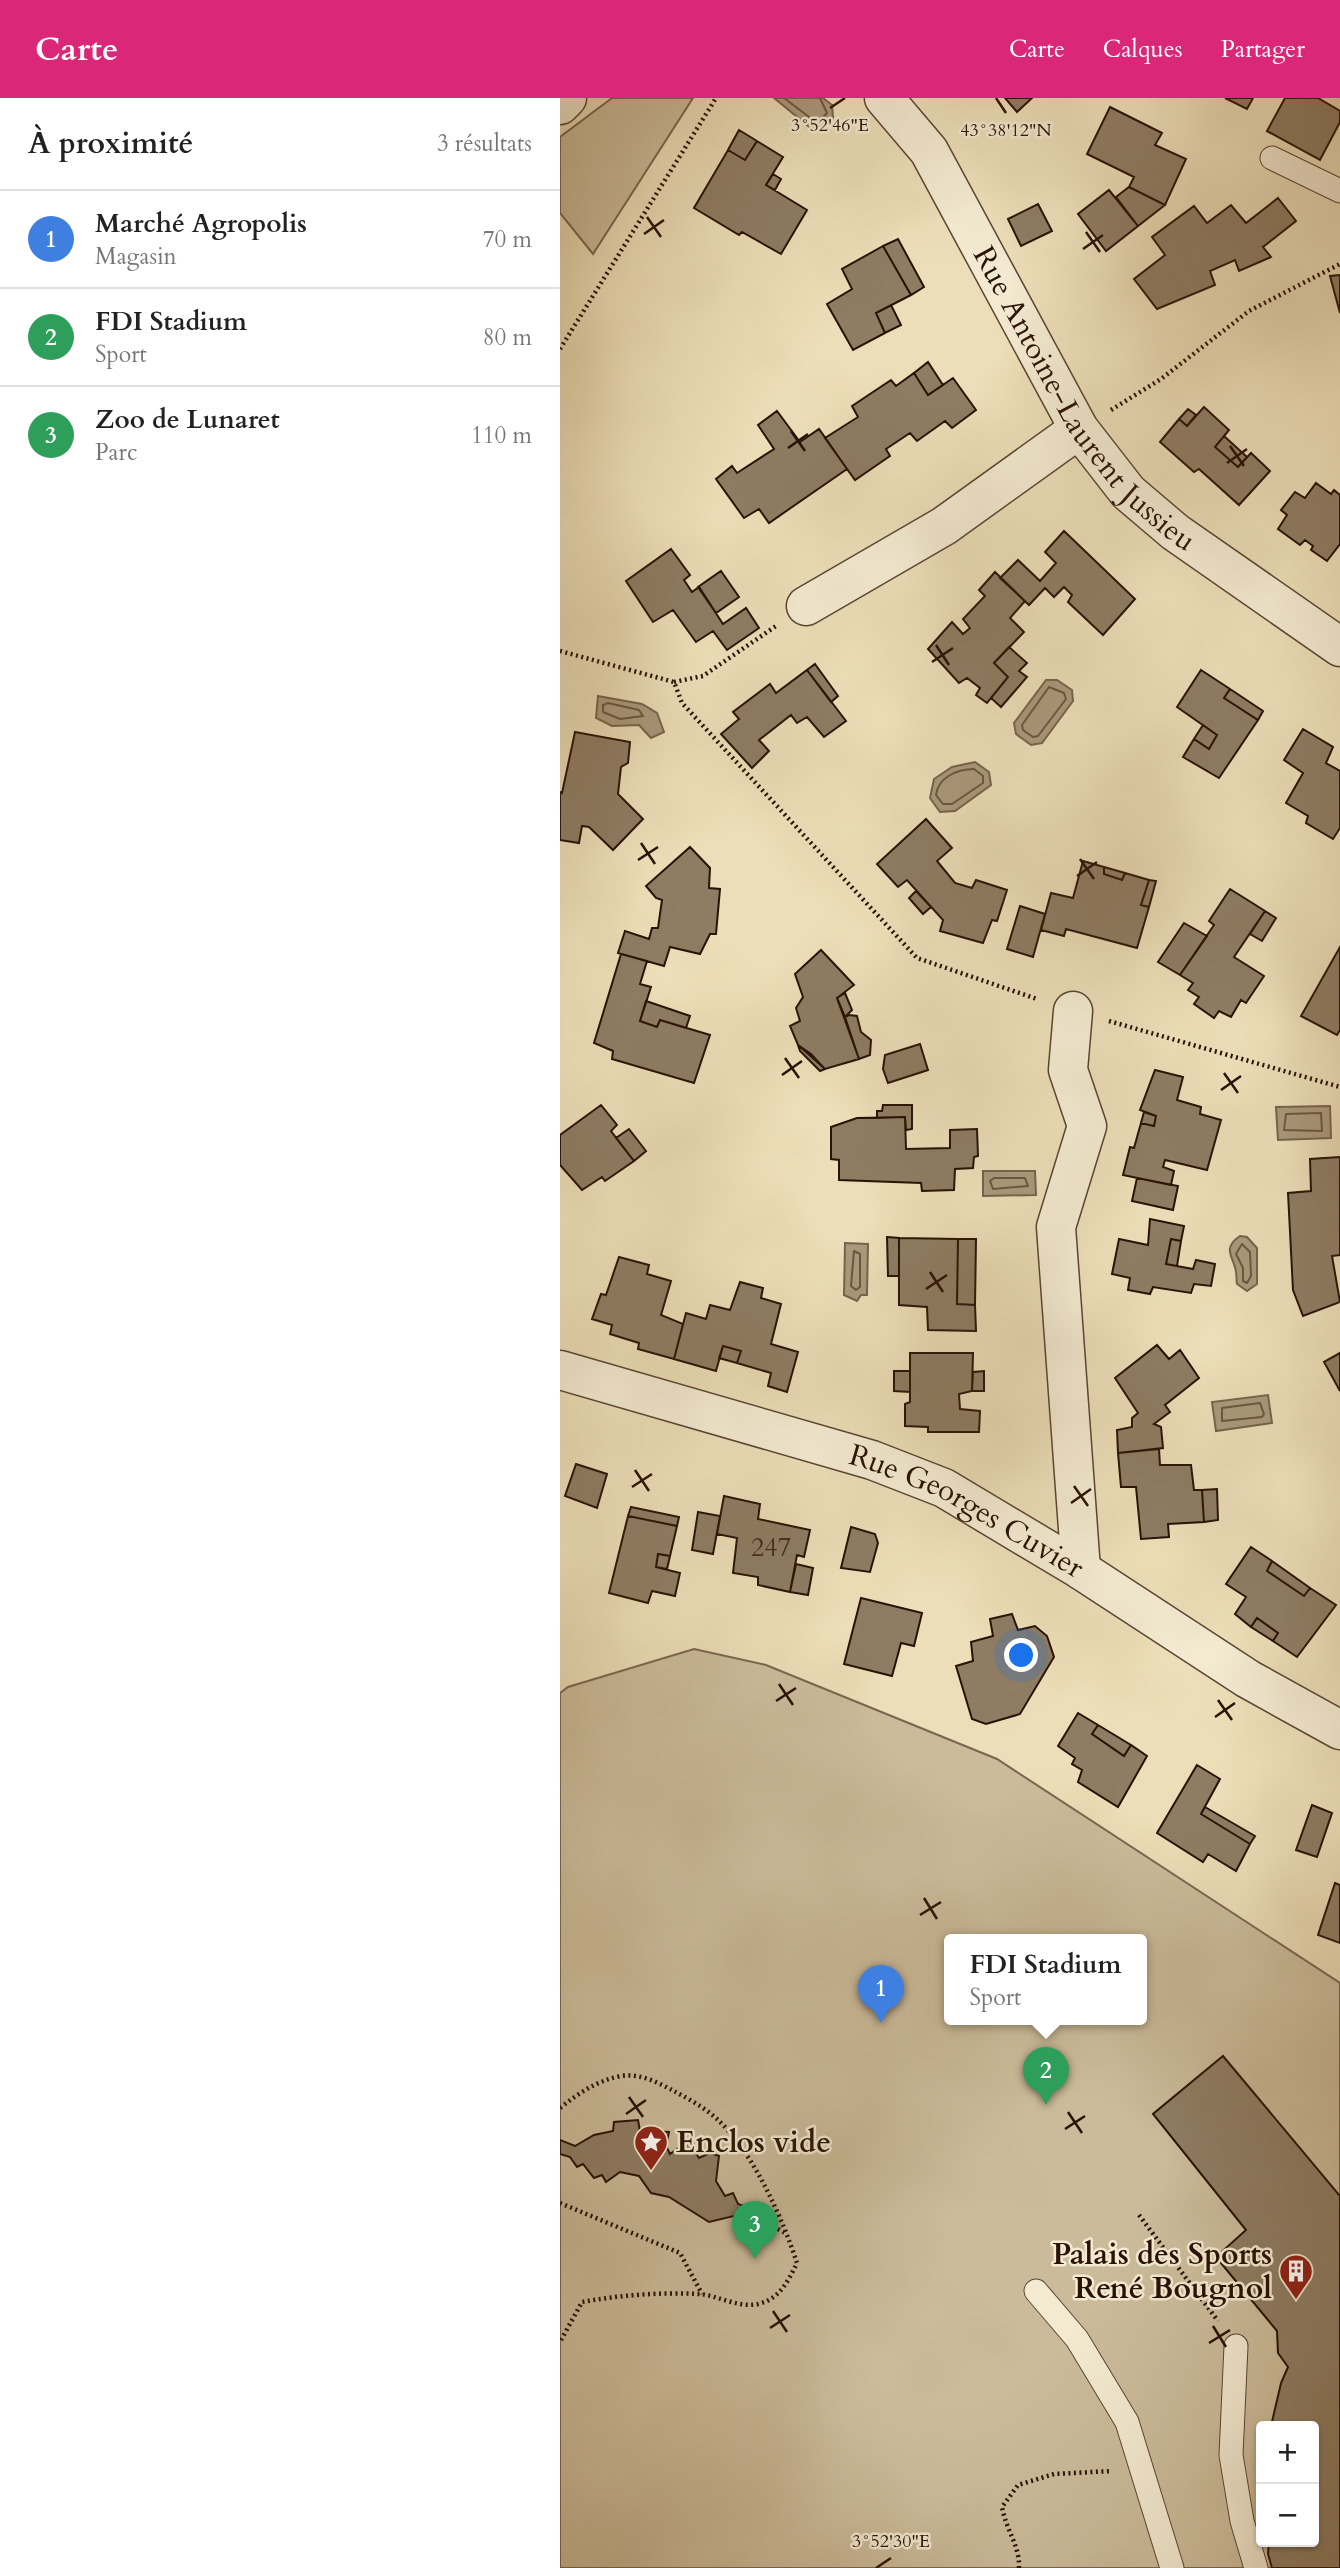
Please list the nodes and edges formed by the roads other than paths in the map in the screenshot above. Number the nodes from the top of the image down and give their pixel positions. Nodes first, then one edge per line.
1 (567, 98) edge
2 (884, 98) edge
3 (560, 105) edge
4 (1272, 158) dead end
5 (1340, 191) edge
6 (1079, 429) junction
7 (806, 606) road end
8 (1340, 647) edge
9 (1073, 1011) road end
10 (560, 1370) edge
11 (1081, 1570) junction
12 (1340, 1730) edge
13 (1036, 2291) dead end
14 (1236, 2346) road end
15 (1172, 2568) edge
16 (1256, 2568) edge

1 - 3 street
2 - 6 street, Rue Antoine-Laurent Jussieu
4 - 5 lane
6 - 7 street
6 - 8 street, Rue Antoine-Laurent Jussieu
9 - 11 street
10 - 11 street, Rue Georges Cuvier
11 - 12 street, Rue Georges Cuvier
13 - 15 lane
14 - 16 lane

